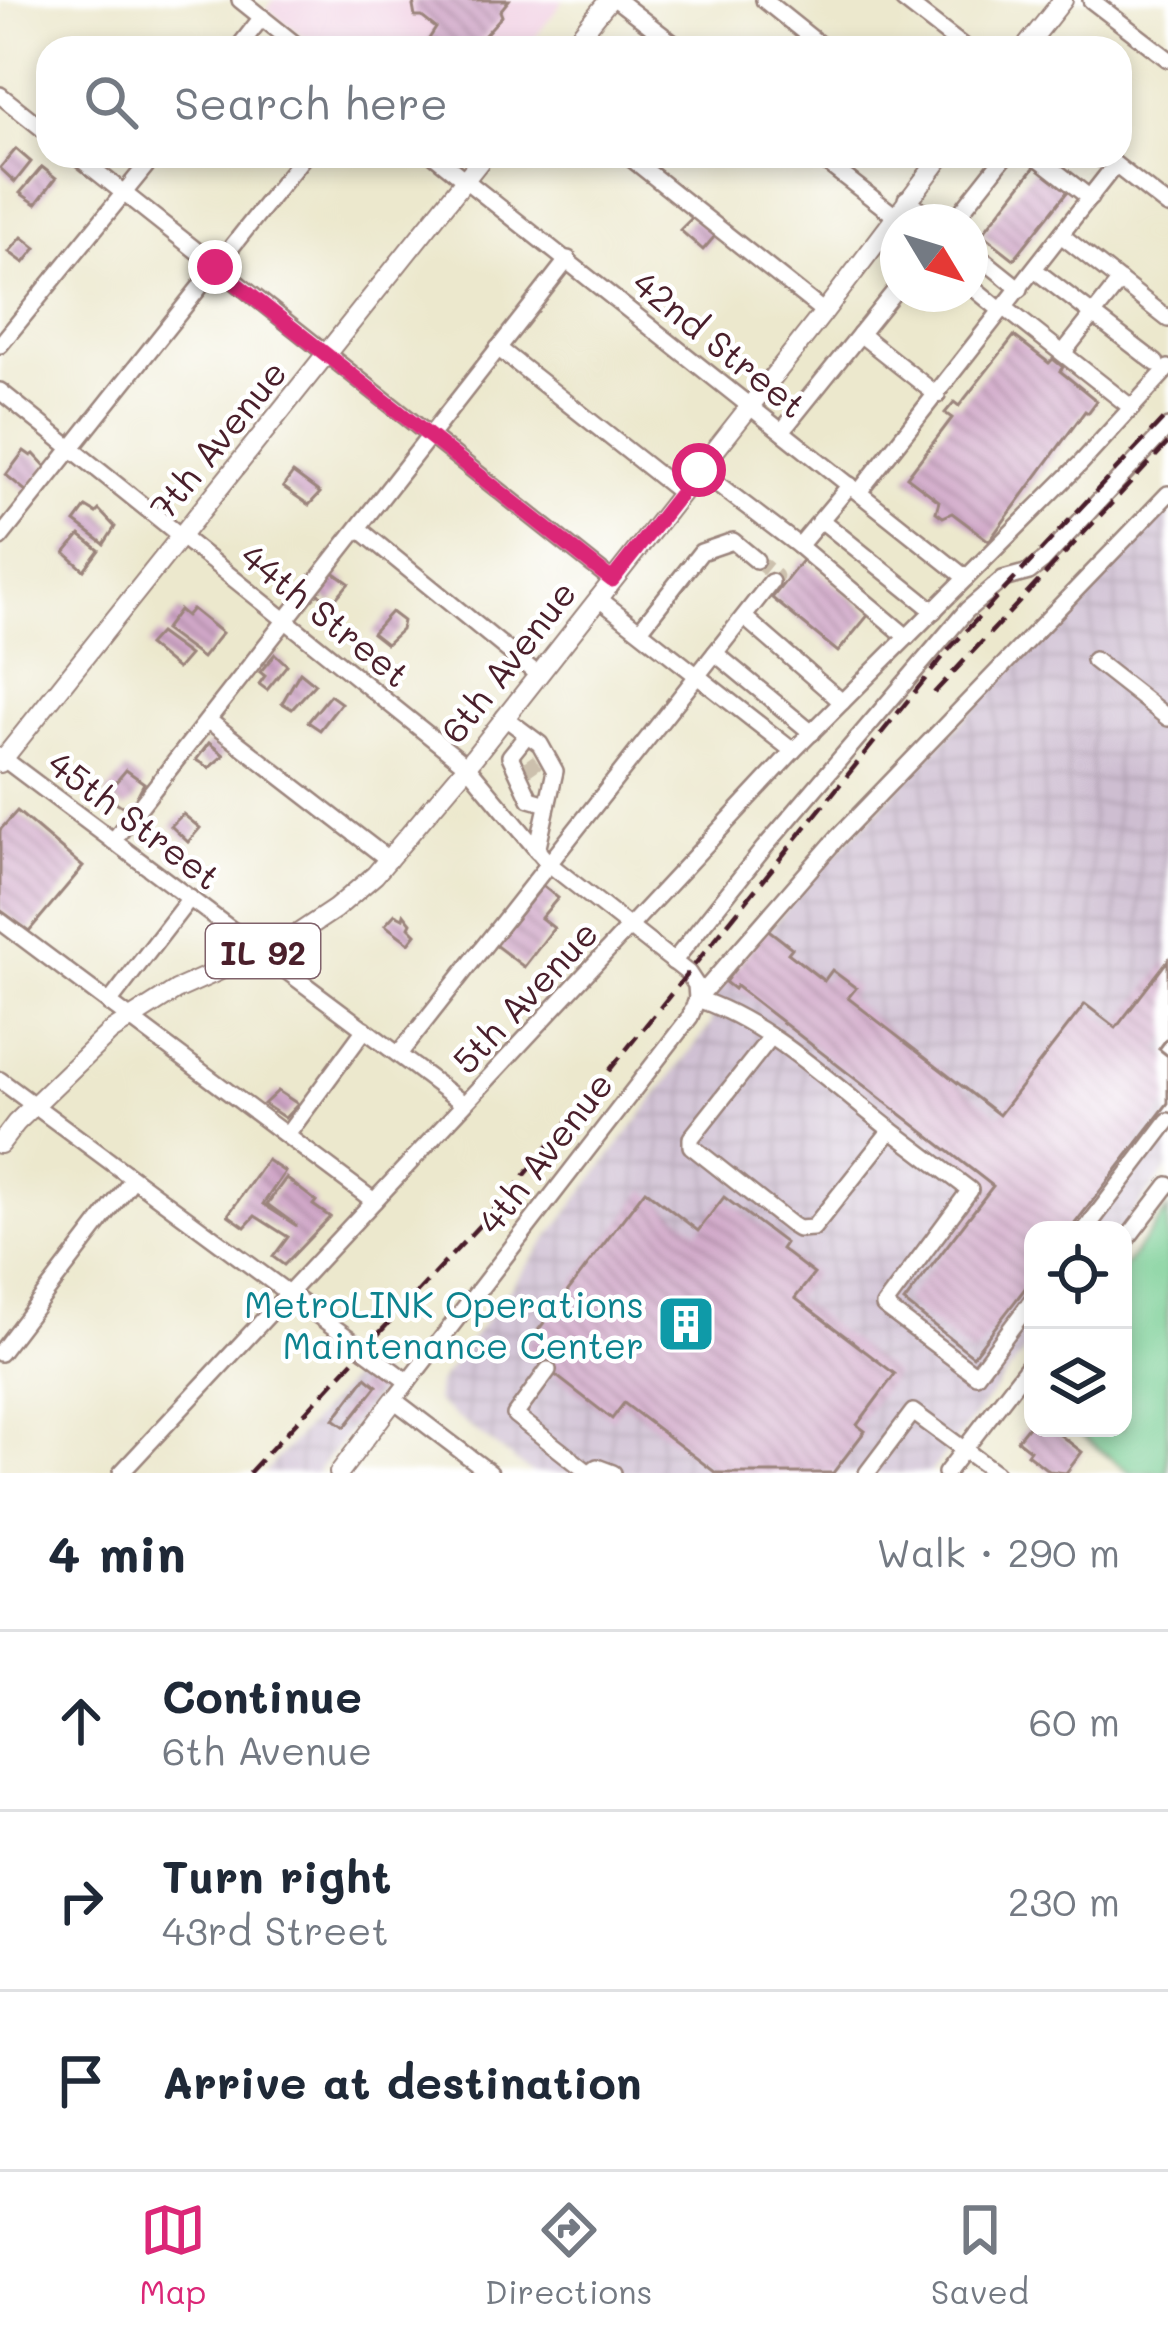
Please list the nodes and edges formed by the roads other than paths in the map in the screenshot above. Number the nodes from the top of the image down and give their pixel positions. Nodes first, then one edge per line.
1 (240, 0) edge
2 (613, 0) edge
3 (764, 0) edge
4 (903, 0) edge
5 (1063, 0) edge
6 (1091, 0) edge
7 (262, 17) junction
8 (247, 36) edge
9 (285, 36) edge
10 (581, 36) edge
11 (662, 36) edge
12 (809, 36) edge
13 (950, 36) edge
14 (1034, 36) edge
15 (1168, 59) edge
16 (0, 95) edge
17 (36, 124) edge
18 (93, 168) edge
19 (145, 168) edge
20 (294, 168) edge
21 (450, 168) edge
22 (474, 168) edge
23 (643, 168) edge
24 (837, 168) edge
25 (931, 168) edge
26 (996, 168) edge
27 (1051, 168) edge
28 (1106, 168) edge
29 (1120, 168) edge
30 (465, 180) junction
31 (125, 193) junction
32 (1090, 198) junction
33 (895, 204) edge
34 (902, 204) edge
35 (967, 204) edge
36 (1168, 206) edge
37 (880, 235) edge
38 (1061, 236) junction
39 (568, 260) junction
40 (988, 263) edge
41 (215, 267) junction
42 (1034, 270) junction
43 (1120, 281) junction
44 (1020, 289) junction
45 (988, 300) edge
46 (1005, 308) junction
47 (880, 309) edge
48 (824, 312) junction
49 (1093, 316) junction
50 (1168, 319) edge
51 (860, 334) junction
52 (0, 345) edge
53 (498, 348) junction
54 (1063, 353) junction
55 (326, 355) junction
56 (1162, 366) edge
57 (0, 391) edge
58 (937, 394) junction
59 (751, 405) junction
60 (1132, 408) junction
61 (1168, 427) edge
62 (782, 431) junction
63 (429, 436) junction
64 (72, 448) junction
65 (699, 470) junction
66 (854, 489) junction
67 (681, 493) junction
68 (1168, 494) edge
69 (821, 520) junction
70 (358, 528) junction
71 (182, 536) junction
72 (0, 538) edge
73 (799, 546) junction
74 (756, 560) dead end
75 (966, 578) junction
76 (612, 580) junction
77 (771, 582) dead end
78 (598, 598) junction
79 (934, 611) junction
80 (744, 617) junction
81 (286, 620) junction
82 (640, 630) junction
83 (908, 637) junction
84 (715, 653) junction
85 (1094, 660) dead end
86 (537, 674) junction
87 (697, 675) junction
88 (842, 702) junction
89 (504, 717) junction
90 (1168, 718) edge
91 (208, 720) junction
92 (812, 733) junction
93 (527, 735) junction
94 (794, 751) junction
95 (1, 759) edge
96 (532, 765) junction
97 (467, 766) junction
98 (539, 801) junction
99 (504, 808) junction
100 (113, 841) junction
101 (543, 857) junction
102 (389, 860) junction
103 (190, 898) junction
104 (0, 921) edge
105 (628, 928) junction
106 (262, 951) junction
107 (673, 962) junction
108 (697, 999) junction
109 (109, 1004) junction
110 (129, 1019) junction
111 (364, 1029) junction
112 (770, 1038) junction
113 (398, 1054) junction
114 (0, 1080) edge
115 (464, 1104) junction
116 (35, 1106) junction
117 (1168, 1121) edge
118 (891, 1130) junction
119 (287, 1135) junction
120 (0, 1144) edge
121 (133, 1179) junction
122 (1168, 1185) edge
123 (374, 1201) junction
124 (1092, 1221) edge
125 (1132, 1232) edge
126 (289, 1292) junction
127 (1024, 1311) edge
128 (0, 1353) edge
129 (548, 1370) dead end
130 (1024, 1372) edge
131 (408, 1382) junction
132 (394, 1400) junction
133 (964, 1449) junction
134 (122, 1473) edge
135 (339, 1473) edge
136 (490, 1473) edge
137 (589, 1473) edge
138 (613, 1473) edge
139 (867, 1473) edge
140 (946, 1473) edge
141 (996, 1473) edge

1 - 7 street
2 - 10 main road
2 - 11 street
3 - 12 street
4 - 13 street
5 - 14 main road
6 - 15 street
7 - 8 street
7 - 9 street
16 - 17 street
18 - 31 street
19 - 31 street
20 - 41 street
21 - 30 street, 42nd Street
22 - 30 main road, 7th Avenue
23 - 48 street
24 - 33 street
25 - 34 main road, 6th Avenue / IL 92
26 - 35 street
27 - 32 street
28 - 32 street
29 - 36 street
30 - 39 street, 42nd Street
30 - 55 main road, 7th Avenue
31 - 41 street
31 - 52 street
32 - 38 street
37 - 48 main road, 6th Avenue / IL 92
38 - 42 street
38 - 43 street
39 - 53 street
39 - 59 street, 42nd Street
40 - 44 street
41 - 55 street
41 - 64 street
42 - 44 street
42 - 49 street
43 - 49 street
43 - 50 street
44 - 46 street
45 - 46 street
46 - 54 street
46 - 58 street
47 - 51 street
48 - 59 main road, 6th Avenue / IL 92
49 - 54 street
49 - 56 street
51 - 58 street
51 - 62 street
53 - 63 street
53 - 67 street
54 - 60 street
55 - 63 street
55 - 71 main road, 7th Avenue
56 - 60 street, 5th Avenue
57 - 64 street, 44th Street
58 - 66 street
59 - 62 street, 42nd Street
59 - 65 main road, 6th Avenue / IL 92
60 - 75 street, 5th Avenue
61 - 107 street
62 - 66 street, 42nd Street
63 - 70 street
63 - 76 street
64 - 71 street, 44th Street
64 - 72 street
65 - 67 main road, 6th Avenue / IL 92
65 - 73 street
66 - 69 street
66 - 75 street, 42nd Street
67 - 76 main road, 6th Avenue / IL 92
68 - 108 street, 4th Avenue
69 - 73 street
69 - 79 street
70 - 81 street
70 - 86 street
71 - 81 street, 44th Street
71 - 95 main road, 7th Avenue
73 - 83 street
74 - 82 street
75 - 79 street, 5th Avenue
76 - 78 main road, 6th Avenue / IL 92
77 - 80 street
78 - 82 street
78 - 86 main road, 6th Avenue / IL 92
79 - 83 street, 5th Avenue
80 - 84 street
80 - 88 street
81 - 91 street
81 - 97 street, 44th Street
82 - 87 street
83 - 88 street, 5th Avenue
84 - 87 street
84 - 92 street
85 - 90 street
86 - 89 main road, 6th Avenue / IL 92
87 - 94 street
87 - 101 street
88 - 92 street, 5th Avenue
89 - 93 street
89 - 97 main road, 6th Avenue / IL 92
91 - 100 street
91 - 102 street
92 - 94 street, 5th Avenue
93 - 96 street
93 - 96 street
94 - 105 street, 5th Avenue
95 - 100 street, 45th Street
96 - 98 street
96 - 98 street
97 - 99 street, 44th Street
97 - 102 main road, 6th Avenue / IL 92
98 - 99 street
98 - 101 street
99 - 101 street, 44th Street
100 - 103 street, 45th Street
101 - 105 street, 44th Street
101 - 113 street
102 - 106 main road, 6th Avenue / IL 92
103 - 106 street, 45th Street
103 - 109 street
104 - 109 street
105 - 107 street, 44th Street
105 - 115 street, 5th Avenue
106 - 110 main road, 6th Avenue / IL 92
106 - 111 street, 45th Street
107 - 108 street, 44th Street
108 - 112 street
108 - 131 street, 4th Avenue
109 - 110 street
110 - 116 main road, 6th Avenue / IL 92
110 - 119 street
111 - 113 street, 45th Street
111 - 119 street
112 - 118 street
112 - 118 street
113 - 115 street, 45th Street
114 - 116 street
115 - 123 street, 5th Avenue
116 - 120 main road, IL 92
116 - 121 street
117 - 124 street
118 - 127 street
119 - 123 street
121 - 126 street
121 - 128 street
122 - 125 street
123 - 126 street, 5th Avenue
126 - 131 street
126 - 134 street, 5th Avenue
129 - 137 street
130 - 133 street
131 - 132 street, 4th Avenue
132 - 135 main road
132 - 136 street
133 - 139 street
133 - 140 street
133 - 141 street
137 - 138 street

